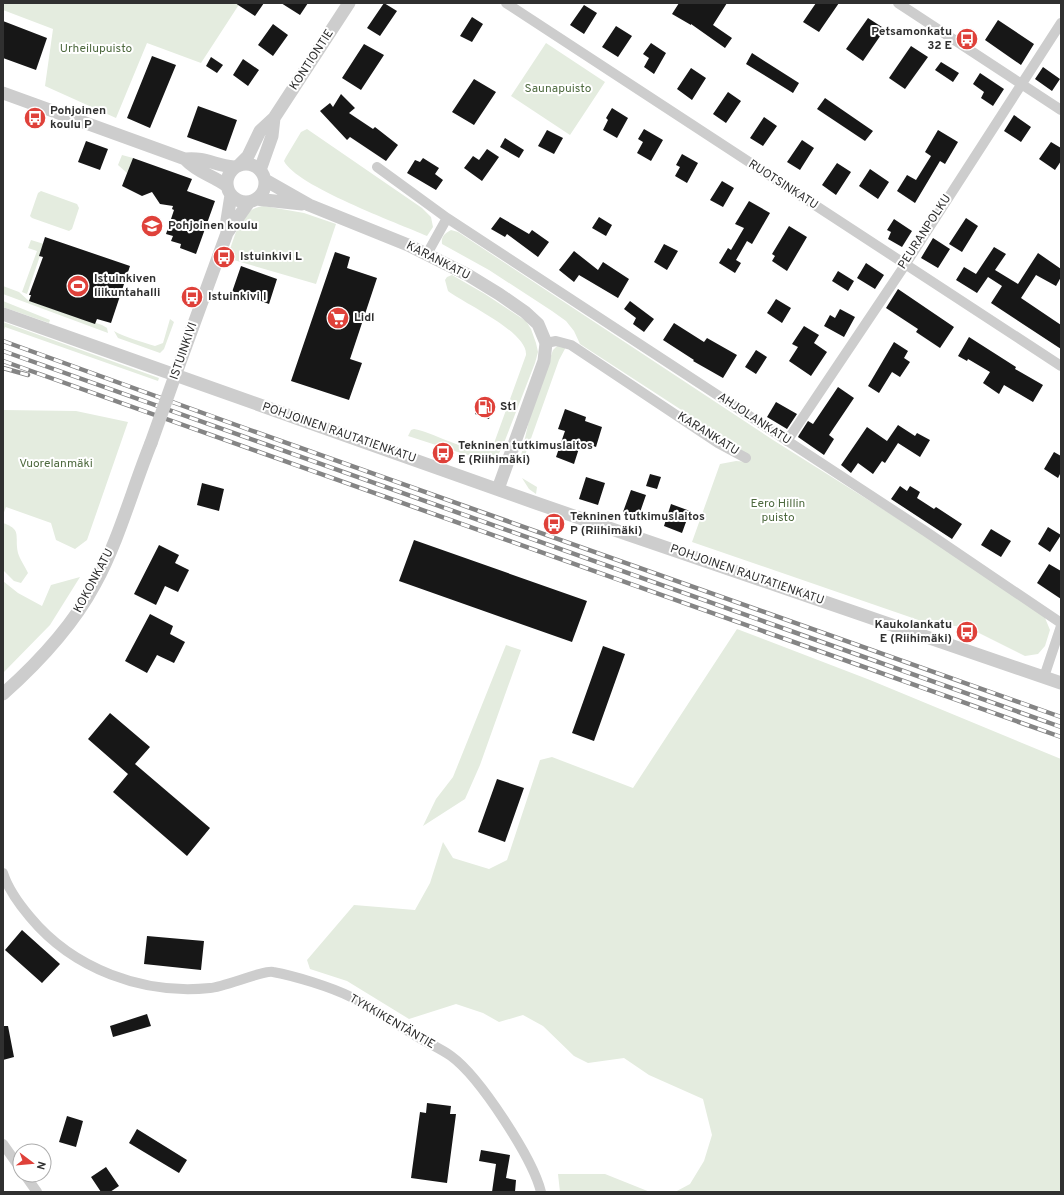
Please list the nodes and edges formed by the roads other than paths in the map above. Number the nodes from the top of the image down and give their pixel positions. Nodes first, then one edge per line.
1 (350, 3) edge
2 (506, 3) edge
3 (898, 3) edge
4 (1061, 23) edge
5 (1021, 84) junction
6 (3, 93) edge
7 (1061, 110) edge
8 (274, 118) junction
9 (185, 159) junction
10 (237, 166) junction
11 (377, 167) dead end
12 (262, 175) junction
13 (229, 191) junction
14 (252, 200) junction
15 (309, 205) junction
16 (447, 218) junction
17 (227, 233) junction
18 (427, 254) junction
19 (904, 264) junction
20 (3, 314) edge
21 (546, 342) junction
22 (1061, 366) edge
23 (787, 441) junction
24 (151, 444) joint
25 (746, 458) dead end
26 (498, 489) junction
27 (1061, 623) edge
28 (1061, 626) edge
29 (1044, 677) junction
30 (1061, 683) edge
31 (3, 694) edge
32 (3, 873) edge
33 (3, 1144) edge
34 (12, 1157) edge
35 (31, 1183) edge
36 (37, 1192) edge
37 (541, 1192) edge

1 - 8 street, KONTIONTIE
2 - 19 street, RUOTSINKATU
3 - 5 street
4 - 5 street, PEURANPOLKU
5 - 7 street
5 - 19 street, PEURANPOLKU
6 - 9 street
8 - 10 street, KONTIONTIE
8 - 12 street, KONTIONTIE
9 - 10 street
9 - 13 street
10 - 12 street
10 - 13 street
11 - 16 street, AHJOLANKATU
12 - 14 street
12 - 15 street, KARANKATU
13 - 14 street
13 - 17 street, ISTUINKIVI
14 - 15 street, KARANKATU
14 - 17 street, ISTUINKIVI
15 - 18 street, KARANKATU
16 - 18 street
16 - 23 street, AHJOLANKATU
17 - 24 street, ISTUINKIVI, bridge
18 - 21 street, KARANKATU
19 - 22 street, RUOTSINKATU
19 - 23 street, PEURANPOLKU
20 - 26 street, POHJOINEN RAUTATIENKATU
21 - 25 street, KARANKATU
21 - 26 street
23 - 27 street, AHJOLANKATU
24 - 31 street, KOKONKATU
26 - 29 street, POHJOINEN RAUTATIENKATU
28 - 29 street
29 - 30 street, POHJOINEN RAUTATIENKATU
32 - 37 street, TYKKIKENTÄNTIE
33 - 34 street
35 - 36 street

